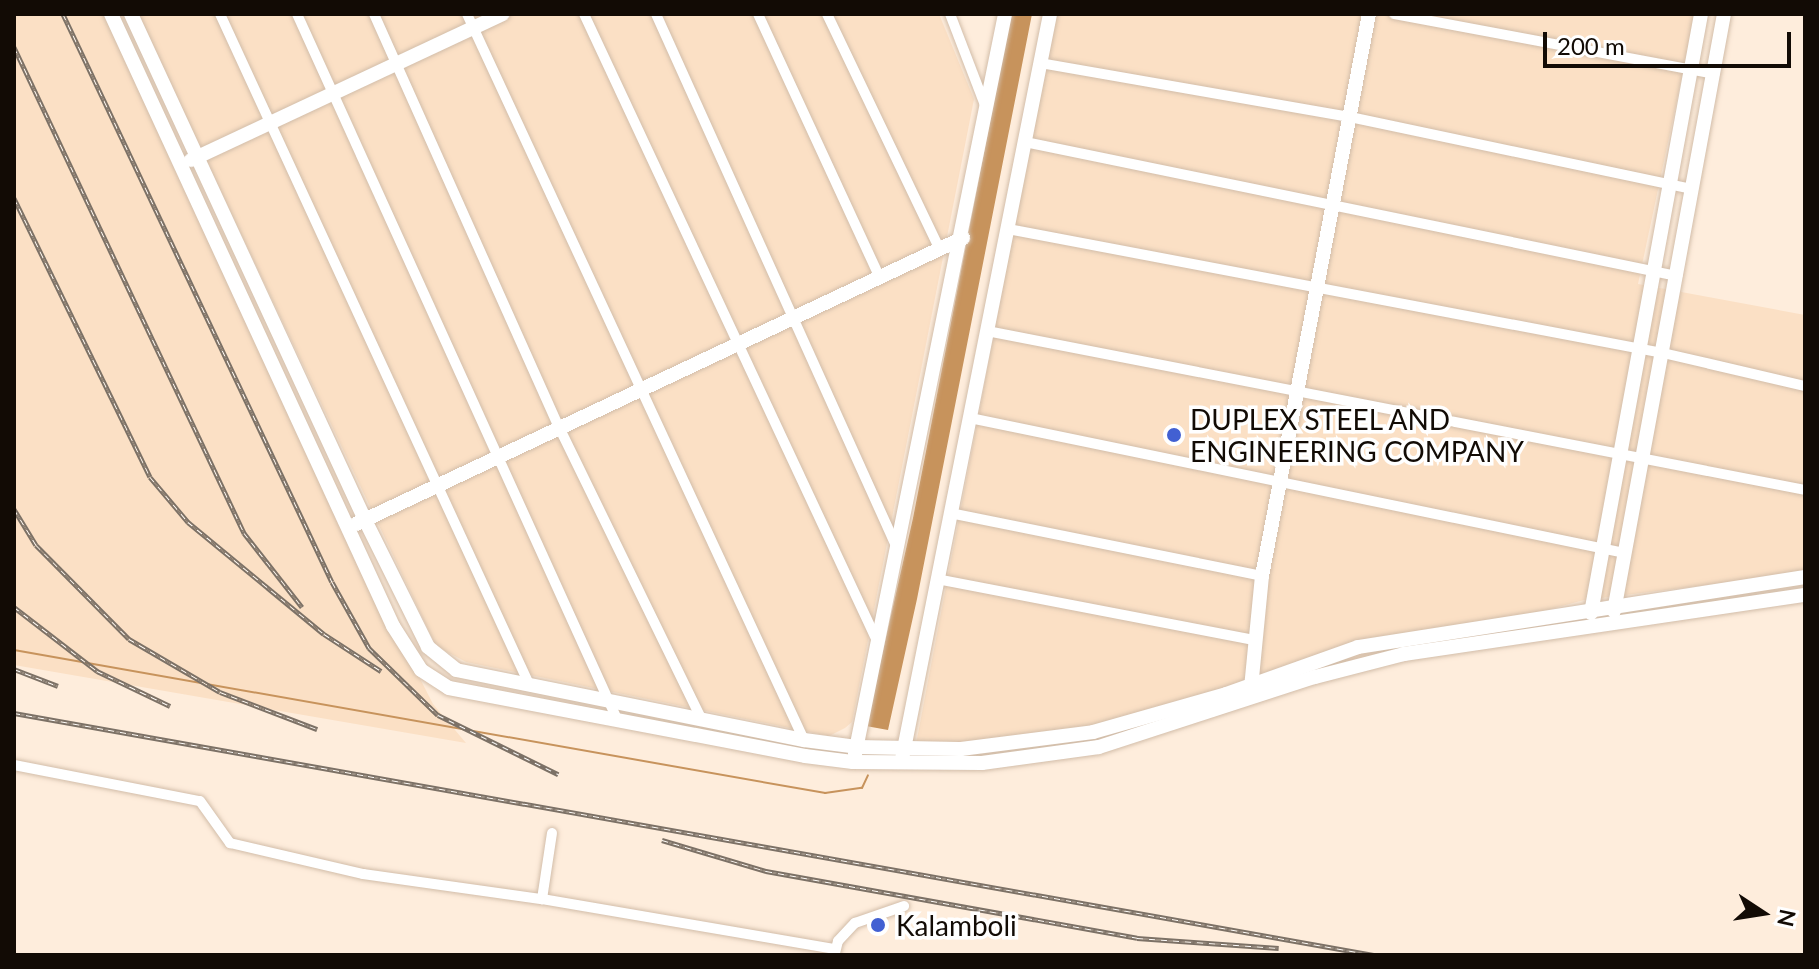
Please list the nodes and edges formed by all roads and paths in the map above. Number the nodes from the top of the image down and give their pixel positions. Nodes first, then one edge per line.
1 (111, 14) edge
2 (131, 14) edge
3 (220, 14) edge
4 (297, 14) edge
5 (374, 14) edge
6 (503, 14) edge
7 (584, 14) edge
8 (656, 14) edge
9 (758, 14) edge
10 (827, 14) edge
11 (950, 14) edge
12 (1005, 14) edge
13 (1050, 14) edge
14 (1369, 14) edge
15 (1394, 14) edge
16 (1701, 14) edge
17 (1724, 14) edge
18 (470, 21) edge
19 (397, 63) junction
20 (1040, 63) junction
21 (1691, 70) junction
22 (1714, 74) junction
23 (332, 94) junction
24 (986, 109) junction
25 (1350, 117) junction
26 (274, 121) junction
27 (1025, 142) junction
28 (200, 156) junction
29 (180, 165) junction
30 (1670, 184) junction
31 (1693, 189) junction
32 (1333, 204) junction
33 (1008, 229) junction
34 (963, 238) junction
35 (939, 248) junction
36 (1655, 272) junction
37 (878, 274) junction
38 (1677, 276) junction
39 (1317, 287) junction
40 (793, 315) junction
41 (987, 331) junction
42 (736, 342) junction
43 (1641, 349) junction
44 (1663, 353) junction
45 (1805, 386) edge
46 (642, 387) junction
47 (1297, 392) junction
48 (970, 418) junction
49 (558, 425) junction
50 (1621, 453) junction
51 (499, 455) junction
52 (1643, 457) junction
53 (438, 484) junction
54 (1279, 485) junction
55 (1805, 490) edge
56 (950, 513) junction
57 (365, 520) junction
58 (347, 527) junction
59 (1603, 549) junction
60 (898, 550) junction
61 (1625, 553) junction
62 (1262, 576) junction
63 (1805, 577) edge
64 (937, 579) junction
65 (1805, 595) edge
66 (1615, 603) junction
67 (1592, 607) junction
68 (1612, 624) junction
69 (1588, 629) junction
70 (1254, 640) junction
71 (879, 644) junction
72 (1252, 682) junction
73 (530, 686) junction
74 (1250, 700) junction
75 (611, 701) junction
76 (617, 719) junction
77 (702, 720) junction
78 (804, 740) junction
79 (860, 755) junction
80 (900, 757) junction
81 (14, 765) edge
82 (552, 833) dead end
83 (542, 899) junction
84 (904, 906) dead end
85 (834, 952) edge

1 - 29 street
2 - 28 street
3 - 26 street
4 - 23 street
5 - 19 street
6 - 18 street
7 - 42 street
8 - 40 street
9 - 37 street
10 - 35 street
11 - 24 street
12 - 24 street
13 - 20 street
14 - 25 street
15 - 21 street
16 - 21 street
17 - 22 street
18 - 19 street
18 - 46 street
19 - 23 street
19 - 49 street
20 - 25 street
20 - 27 street
21 - 22 street
21 - 30 street
22 - 31 street
23 - 26 street
23 - 51 street
24 - 34 street
25 - 30 street
25 - 32 street
26 - 28 street
26 - 53 street
27 - 32 street
27 - 33 street
28 - 29 street
28 - 57 street
29 - 58 street
30 - 31 street
30 - 36 street
31 - 38 street
32 - 36 street
32 - 39 street
33 - 39 street
33 - 41 street
34 - 35 street
34 - 60 street
35 - 37 street
36 - 38 street
36 - 43 street
37 - 40 street
38 - 44 street
39 - 43 street
39 - 47 street
40 - 42 street
40 - 60 street
41 - 47 street
41 - 48 street
42 - 46 street
42 - 71 street
43 - 44 street
43 - 50 street
44 - 45 street
44 - 52 street
46 - 49 street
46 - 78 street
47 - 50 street
47 - 54 street
48 - 54 street
48 - 56 street
49 - 51 street
49 - 77 street
50 - 52 street
50 - 59 street
51 - 53 street
51 - 75 street
52 - 55 street
52 - 61 street
53 - 57 street
53 - 73 street
54 - 59 street
54 - 62 street
56 - 62 street
56 - 64 street
57 - 58 street
57 - 73 street
58 - 76 street
59 - 61 street
59 - 67 street
60 - 71 street
61 - 66 street
62 - 70 street
63 - 66 street
64 - 70 street
64 - 80 street
65 - 68 street
66 - 67 street
66 - 68 street
67 - 69 street
67 - 72 street
68 - 69 street
69 - 74 street
70 - 72 street
71 - 79 street
72 - 74 street
72 - 80 street
73 - 75 street
74 - 80 street
75 - 76 street
75 - 77 street
76 - 79 street
77 - 78 street
78 - 79 street
79 - 80 street
81 - 83 street
82 - 83 street
83 - 85 street
84 - 85 street

